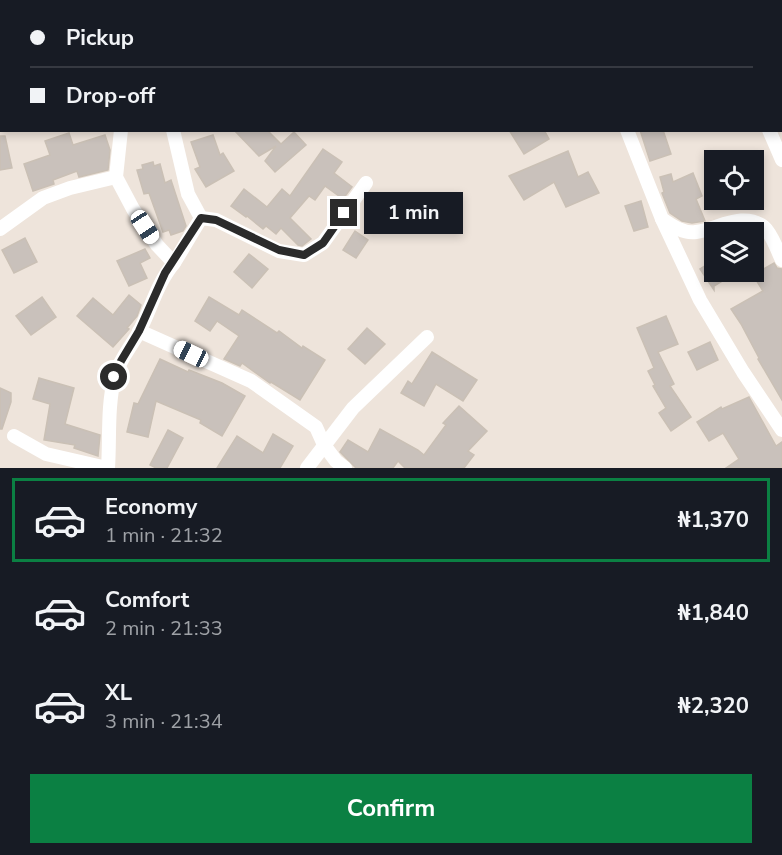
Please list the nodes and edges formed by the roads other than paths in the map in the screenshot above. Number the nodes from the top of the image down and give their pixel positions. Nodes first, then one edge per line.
1 (121, 132) edge
2 (173, 132) edge
3 (628, 132) edge
4 (770, 132) edge
5 (782, 160) edge
6 (116, 177) junction
7 (366, 183) dead end
8 (201, 218) junction
9 (662, 219) junction
10 (0, 229) edge
11 (782, 260) edge
12 (174, 262) junction
13 (139, 331) junction
14 (427, 337) dead end
15 (782, 430) edge
16 (14, 436) dead end
17 (324, 445) junction
18 (107, 468) edge
19 (307, 468) edge
20 (345, 468) edge

1 - 6 street
2 - 8 street
3 - 9 street
4 - 5 street
6 - 10 street
6 - 12 street
7 - 8 street
8 - 12 street
9 - 11 street
9 - 15 street
12 - 13 street
13 - 17 street
13 - 18 street
14 - 17 street
16 - 18 street
17 - 19 street
17 - 20 street

